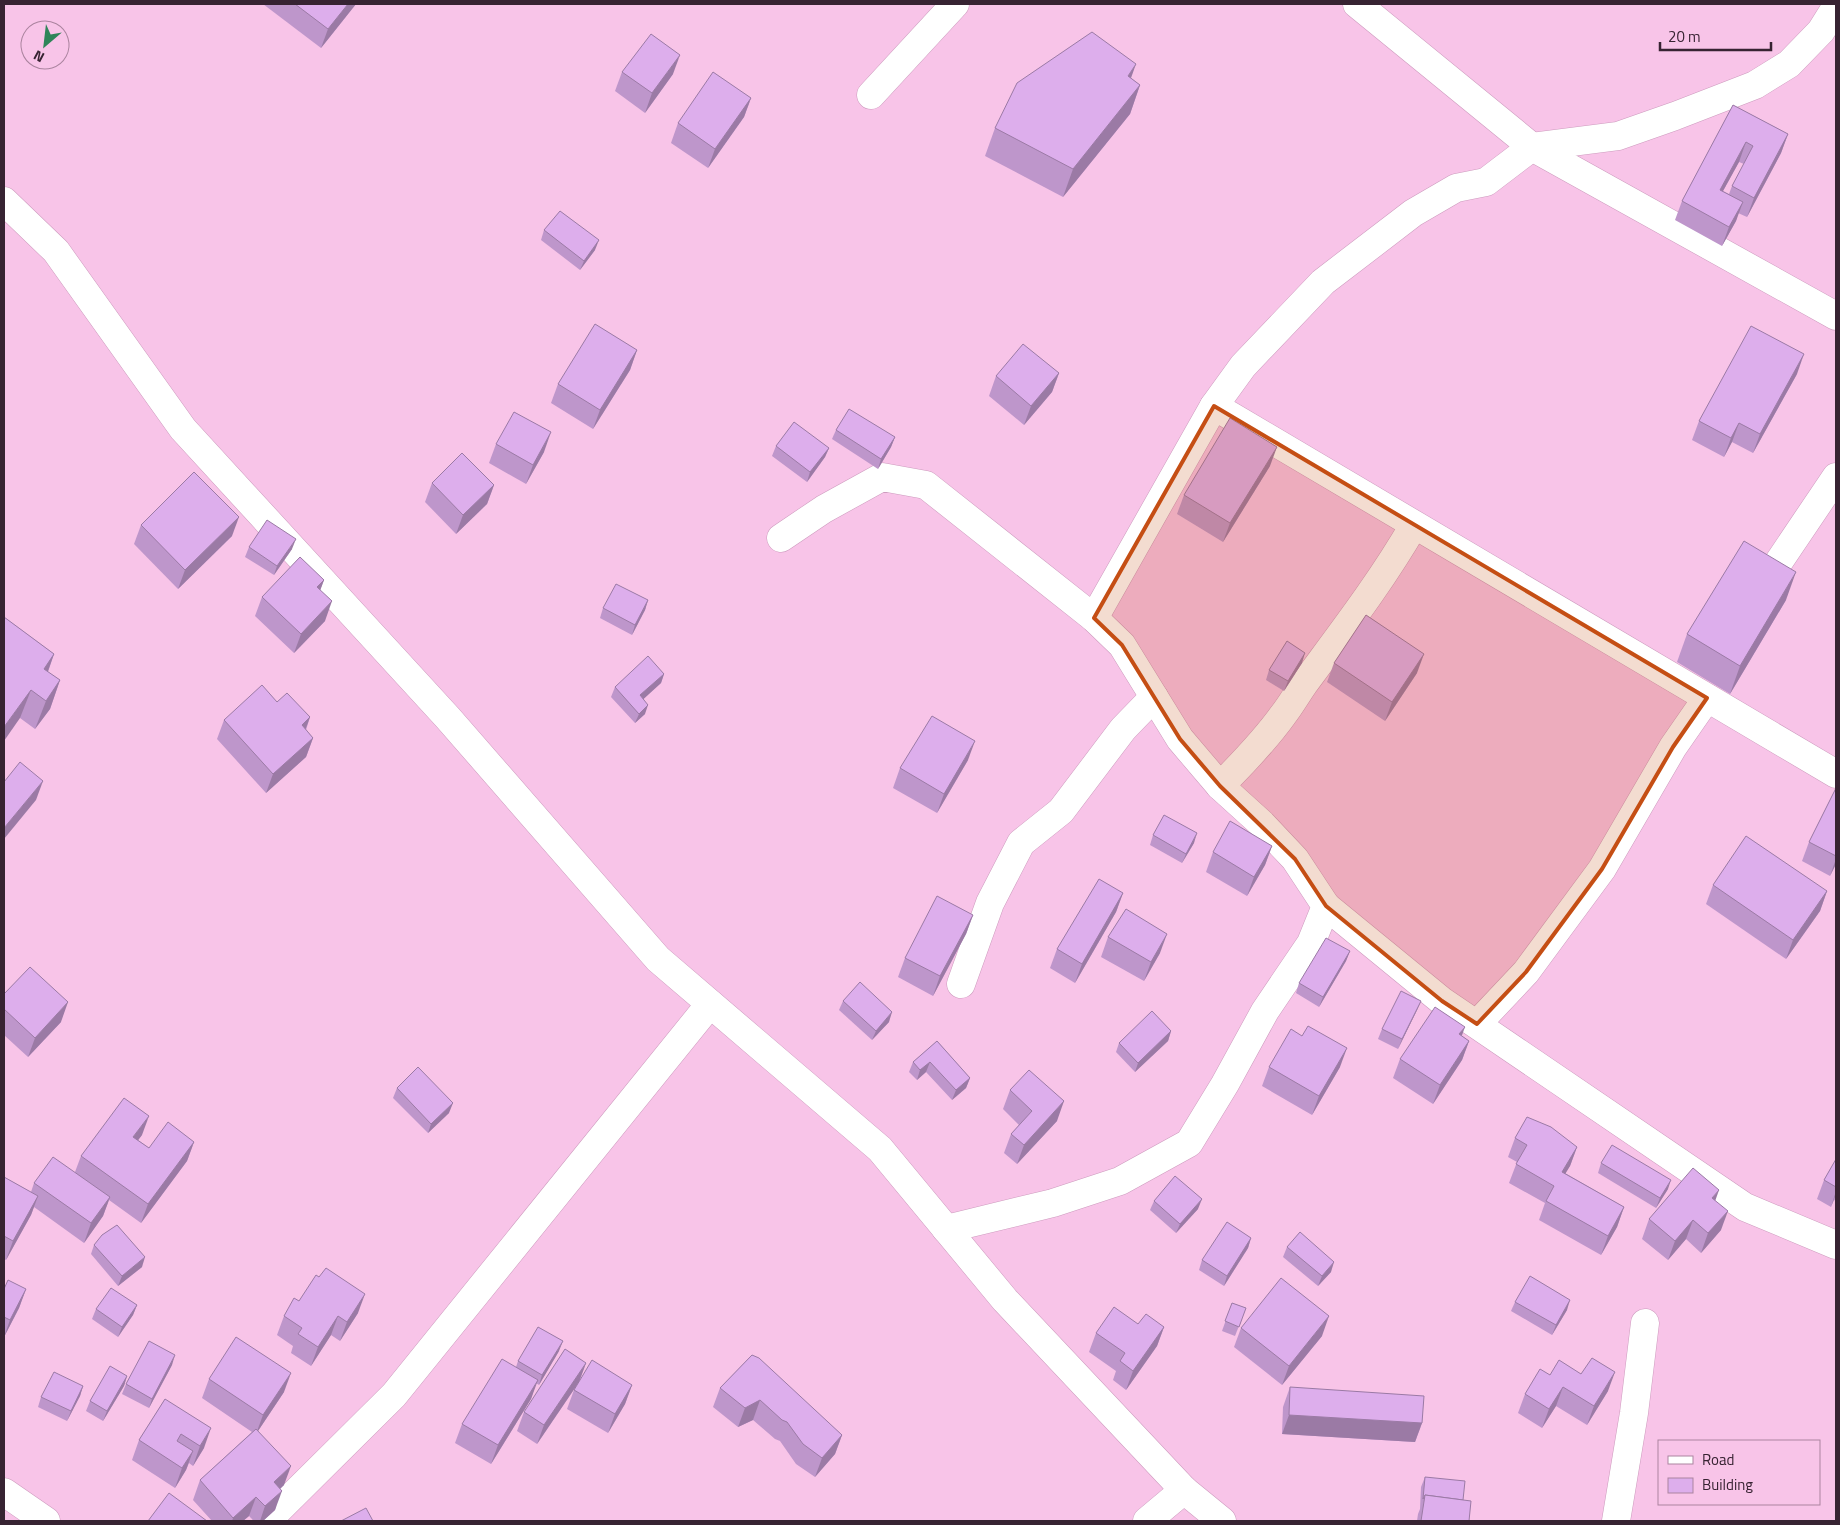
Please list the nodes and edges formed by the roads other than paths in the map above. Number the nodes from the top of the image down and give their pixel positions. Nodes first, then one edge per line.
1 (955, 4) edge
2 (1357, 4) edge
3 (1836, 7) edge
4 (871, 95) dead end
5 (1532, 148) junction
6 (4, 201) edge
7 (1836, 316) edge
8 (1214, 406) junction
9 (1836, 477) edge
10 (1414, 525) junction
11 (781, 538) dead end
12 (1774, 569) edge
13 (1094, 618) junction
14 (1154, 696) junction
15 (1707, 698) junction
16 (1836, 774) edge
17 (1220, 786) junction
18 (1326, 906) junction
19 (960, 984) dead end
20 (710, 1004) junction
21 (1476, 1024) junction
22 (946, 1229) junction
23 (1836, 1245) edge
24 (1645, 1322) dead end
25 (1184, 1490) junction
26 (4, 1492) edge
27 (46, 1521) edge
28 (266, 1521) edge
29 (1147, 1521) edge
30 (1222, 1521) edge
31 (1616, 1521) edge

1 - 4 street
2 - 5 street
3 - 5 street
5 - 7 street
5 - 8 street
6 - 20 street
8 - 10 street
8 - 13 street
9 - 12 street
10 - 15 street
10 - 17 street
11 - 13 street
13 - 14 street
14 - 17 street
14 - 19 street
15 - 16 street
15 - 21 street
17 - 18 street
18 - 21 street
18 - 22 street
20 - 22 street
20 - 28 street
21 - 23 street
22 - 25 street
24 - 31 street
25 - 29 street
25 - 30 street
26 - 27 street

